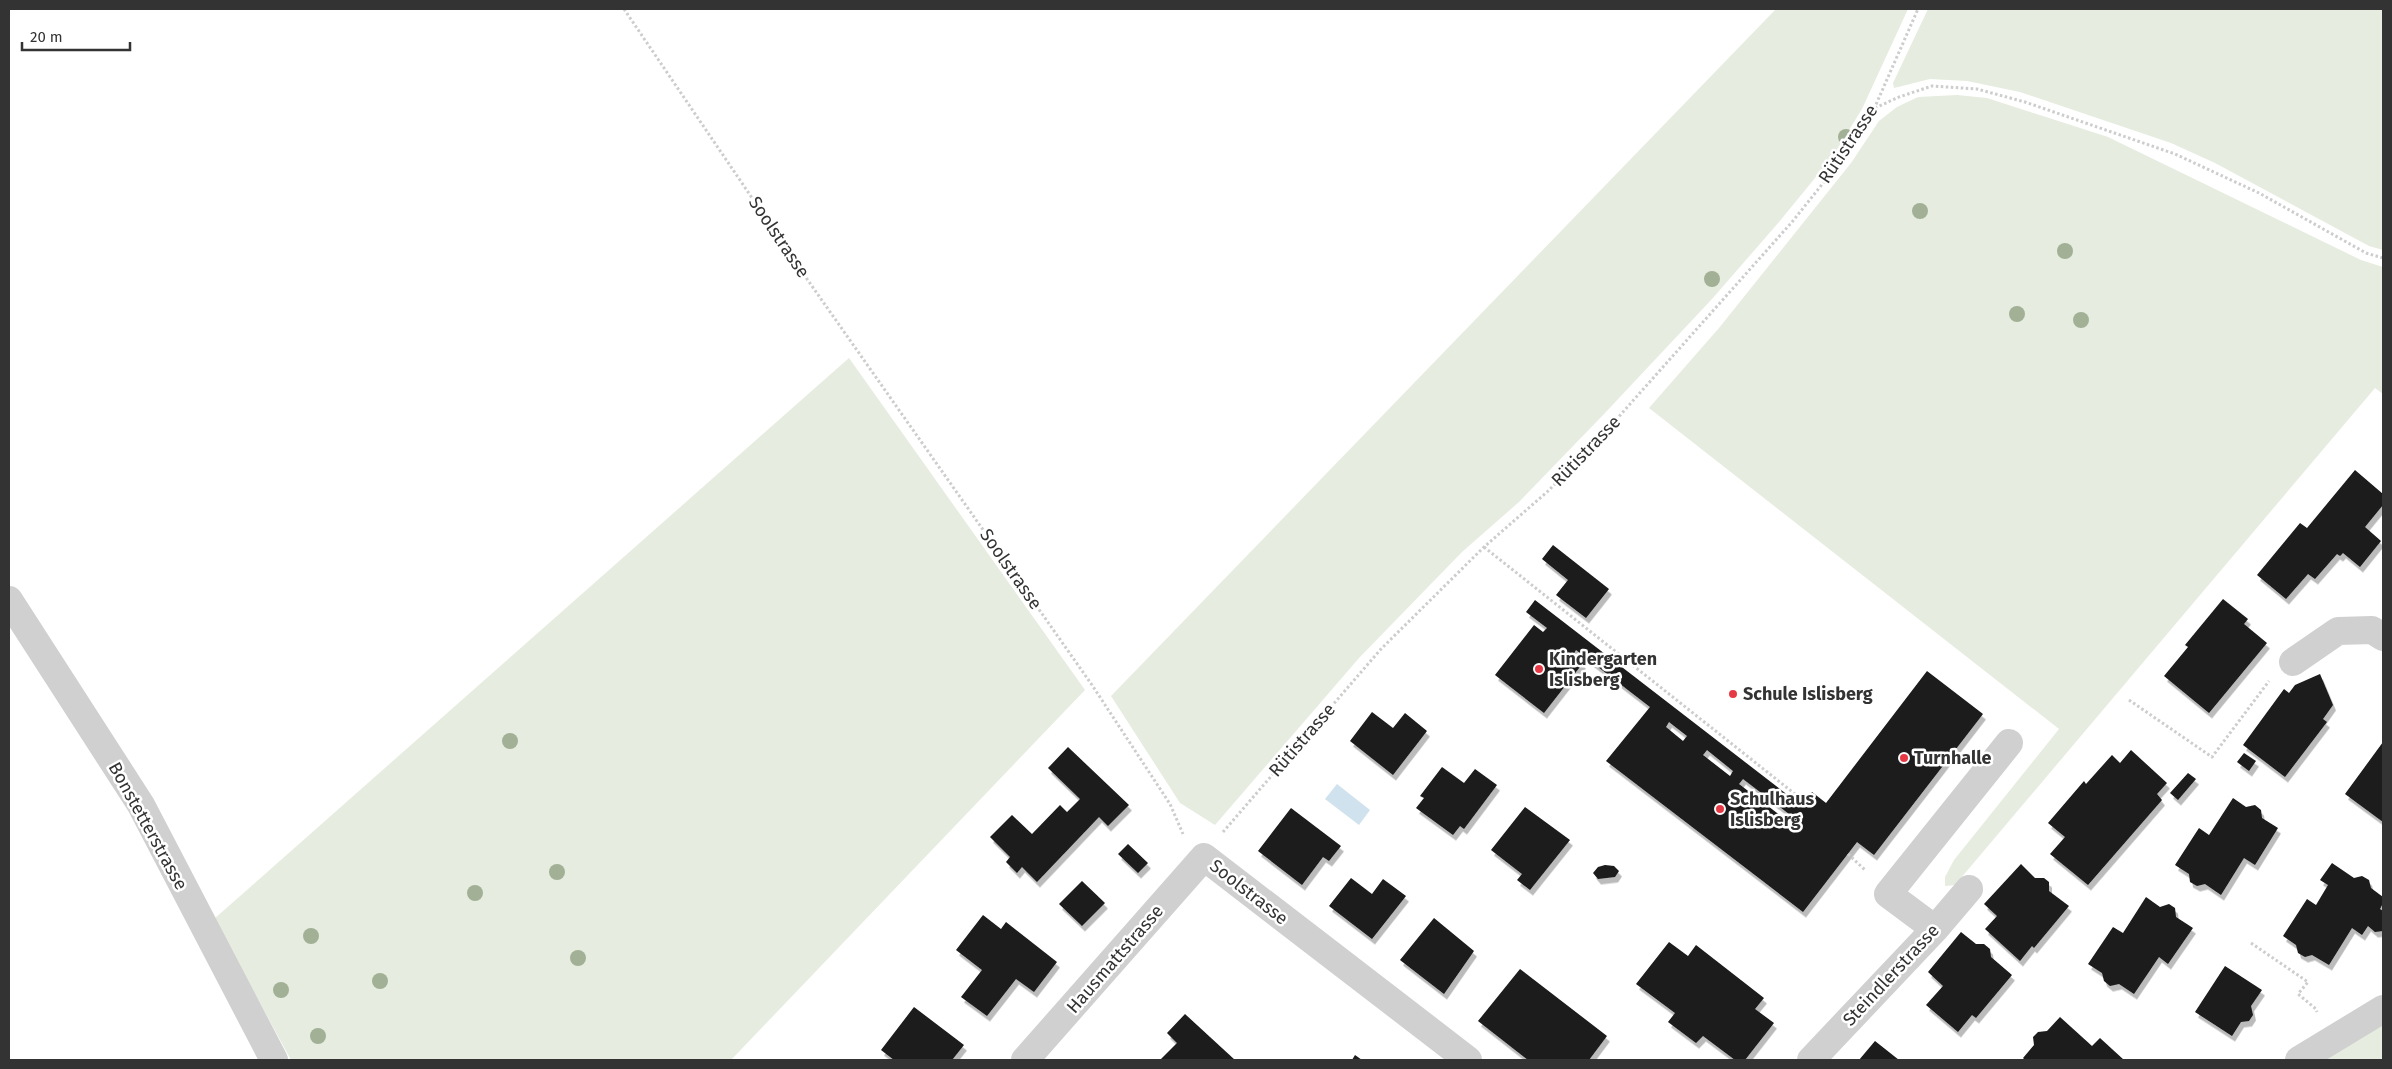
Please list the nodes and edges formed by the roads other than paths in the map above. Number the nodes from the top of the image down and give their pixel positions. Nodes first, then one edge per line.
1 (9, 600) edge
2 (2383, 637) edge
3 (2293, 662) road end
4 (2010, 743) dead end
5 (1204, 857) joint
6 (1969, 889) dead end
7 (1935, 929) junction
8 (2383, 1009) edge
9 (274, 1060) edge
10 (1025, 1060) edge
11 (1468, 1060) edge
12 (1810, 1060) edge
13 (2299, 1060) edge

1 - 9 street, Bonstetterstrasse
2 - 3 street
4 - 7 street
5 - 10 street, Hausmattstrasse
5 - 11 street, Soolstrasse
6 - 7 street, Steindlerstrasse
7 - 12 street, Steindlerstrasse
8 - 13 street

